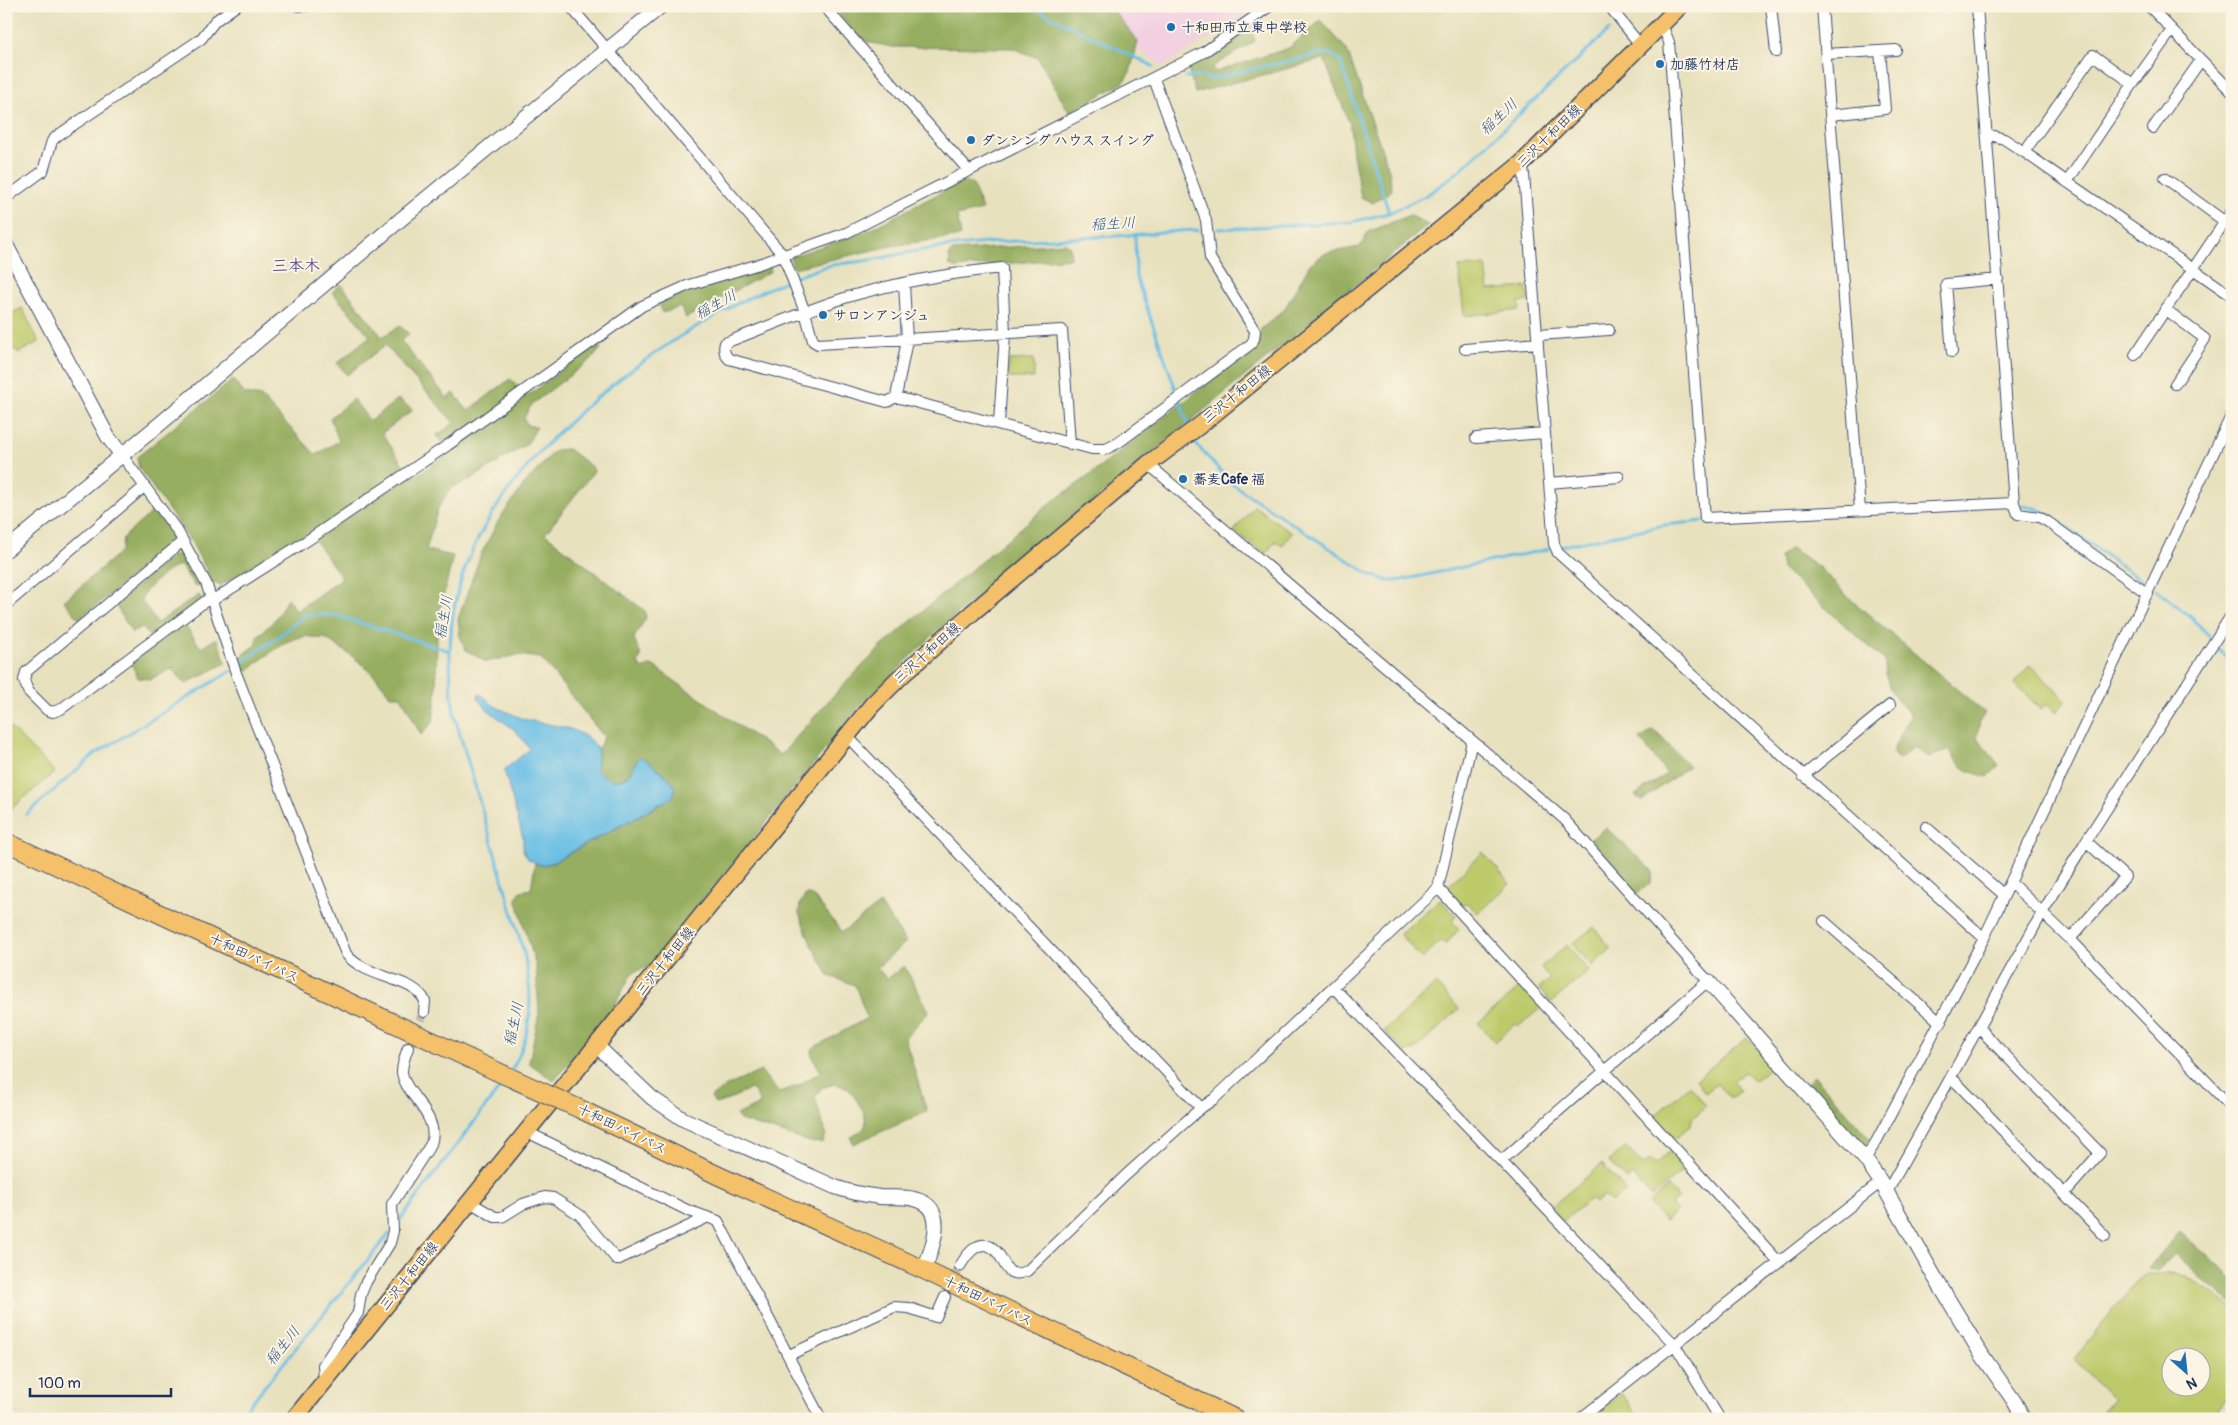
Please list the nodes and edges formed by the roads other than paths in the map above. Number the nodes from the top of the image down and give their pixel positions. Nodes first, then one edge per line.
1 (236, 6) edge
2 (298, 6) edge
3 (306, 6) edge
4 (570, 6) edge
5 (661, 6) edge
6 (824, 6) edge
7 (1270, 6) edge
8 (1609, 6) edge
9 (1680, 6) edge
10 (1770, 6) edge
11 (1822, 6) edge
12 (1977, 6) edge
13 (2149, 6) edge
14 (1662, 25) junction
15 (2172, 30) junction
16 (1641, 46) junction
17 (607, 50) junction
18 (1896, 50) dead end
19 (1880, 51) junction
20 (1776, 52) dead end
21 (1826, 54) junction
22 (2201, 60) junction
23 (1154, 79) junction
24 (2133, 84) junction
25 (2232, 92) edge
26 (1831, 115) junction
27 (2152, 128) dead end
28 (1987, 134) junction
29 (2024, 152) junction
30 (1522, 163) junction
31 (969, 171) junction
32 (2165, 178) dead end
33 (2067, 182) junction
34 (6, 198) edge
35 (2232, 211) edge
36 (2224, 221) junction
37 (6, 245) edge
38 (784, 255) junction
39 (2192, 268) junction
40 (1998, 279) junction
41 (904, 284) junction
42 (2232, 296) edge
43 (2166, 309) junction
44 (805, 312) junction
45 (1609, 330) dead end
46 (1005, 334) junction
47 (1538, 339) junction
48 (908, 340) junction
49 (1464, 349) dead end
50 (1952, 352) dead end
51 (2134, 355) dead end
52 (2175, 384) dead end
53 (896, 397) junction
54 (2232, 414) edge
55 (999, 423) junction
56 (1545, 432) junction
57 (1476, 438) dead end
58 (1070, 444) junction
59 (121, 454) junction
60 (1148, 464) junction
61 (1619, 477) dead end
62 (1549, 483) junction
63 (144, 487) junction
64 (2014, 503) junction
65 (1860, 510) junction
66 (183, 541) junction
67 (6, 550) edge
68 (2148, 594) junction
69 (212, 598) junction
70 (6, 604) edge
71 (2232, 614) edge
72 (1890, 705) dead end
73 (846, 736) junction
74 (1472, 741) junction
75 (1802, 776) junction
76 (1926, 827) dead end
77 (2086, 840) junction
78 (6, 842) edge
79 (2011, 883) junction
80 (1438, 888) junction
81 (2004, 895) junction
82 (2042, 913) junction
83 (1824, 921) dead end
84 (1984, 938) junction
85 (2070, 939) junction
86 (1708, 981) junction
87 (1333, 987) junction
88 (424, 1012) tunnel mouth
89 (1941, 1023) junction
90 (1979, 1028) junction
91 (597, 1046) junction
92 (408, 1048) tunnel mouth
93 (1604, 1071) junction
94 (1951, 1077) junction
95 (1201, 1108) junction
96 (2232, 1108) edge
97 (526, 1132) junction
98 (1865, 1159) junction
99 (1501, 1161) junction
100 (1884, 1187) junction
101 (2064, 1194) junction
102 (470, 1202) junction
103 (706, 1218) junction
104 (2105, 1236) dead end
105 (1779, 1262) junction
106 (960, 1266) tunnel mouth
107 (924, 1270) junction
108 (945, 1297) tunnel mouth
109 (1675, 1345) junction
110 (789, 1355) junction
111 (324, 1380) junction
112 (296, 1418) edge
113 (821, 1419) edge
114 (1236, 1419) edge
115 (1580, 1419) edge
116 (1720, 1419) edge
117 (2024, 1419) edge

1 - 34 street
2 - 3 street
4 - 17 street
5 - 17 street
6 - 31 street
7 - 23 street
8 - 16 street
9 - 14 main road, 三沢十和田線
10 - 20 street
11 - 21 street
12 - 28 street
13 - 15 street
14 - 16 main road, 三沢十和田線
14 - 65 street
15 - 22 street
15 - 24 street
16 - 30 main road, 三沢十和田線
17 - 38 street
17 - 59 street
18 - 19 street
19 - 21 street
19 - 26 street
21 - 26 street
22 - 25 street
22 - 27 street
23 - 31 street
23 - 58 street
24 - 29 street
24 - 33 street
26 - 65 street
28 - 29 street
28 - 40 street
29 - 33 street
30 - 47 street
30 - 60 main road, 三沢十和田線
31 - 38 street
32 - 36 street
33 - 39 street
35 - 36 street
36 - 39 street
37 - 59 street
38 - 44 street
38 - 69 street
39 - 42 street
39 - 43 street
40 - 50 street
40 - 64 street
41 - 44 street
41 - 46 street
41 - 48 street
43 - 51 street
43 - 52 street
44 - 48 street
44 - 53 street
45 - 47 street
46 - 48 street
46 - 55 street
46 - 58 street
47 - 49 street
47 - 56 street
48 - 53 street
53 - 55 street
54 - 68 street
55 - 58 street
56 - 57 street
56 - 62 street
59 - 63 street
59 - 67 street
60 - 73 main road, 三沢十和田線
60 - 74 street
61 - 62 street
62 - 75 street
63 - 66 street
63 - 70 street
64 - 65 street
64 - 68 street
66 - 69 street
66 - 69 street
68 - 79 street
69 - 88 street
71 - 77 street
72 - 75 street
73 - 91 main road, 三沢十和田線
73 - 95 street
74 - 80 street
74 - 86 street
75 - 84 street
76 - 81 street
77 - 82 street
77 - 85 street
78 - 107 highway, 十和田バイパス, bridge
79 - 81 street
79 - 82 street
80 - 87 street
80 - 93 street
81 - 84 street
82 - 85 street
82 - 90 street
83 - 89 street
84 - 89 street
85 - 96 street
86 - 93 street
86 - 98 street
87 - 95 street
87 - 99 street
89 - 98 street
90 - 94 street
90 - 101 street
91 - 97 main road, 三沢十和田線
91 - 107 street
92 - 111 street
93 - 99 street
93 - 105 street
94 - 100 street
94 - 101 street
95 - 106 street
97 - 102 main road, 三沢十和田線
97 - 103 street
98 - 100 street
99 - 109 street
100 - 105 street
100 - 117 street
101 - 104 street
102 - 103 street
102 - 111 main road, 三沢十和田線
103 - 110 street
105 - 109 street
107 - 114 highway, 十和田バイパス
108 - 110 street
109 - 115 street
109 - 116 street
110 - 113 street
111 - 112 main road, 三沢十和田線

